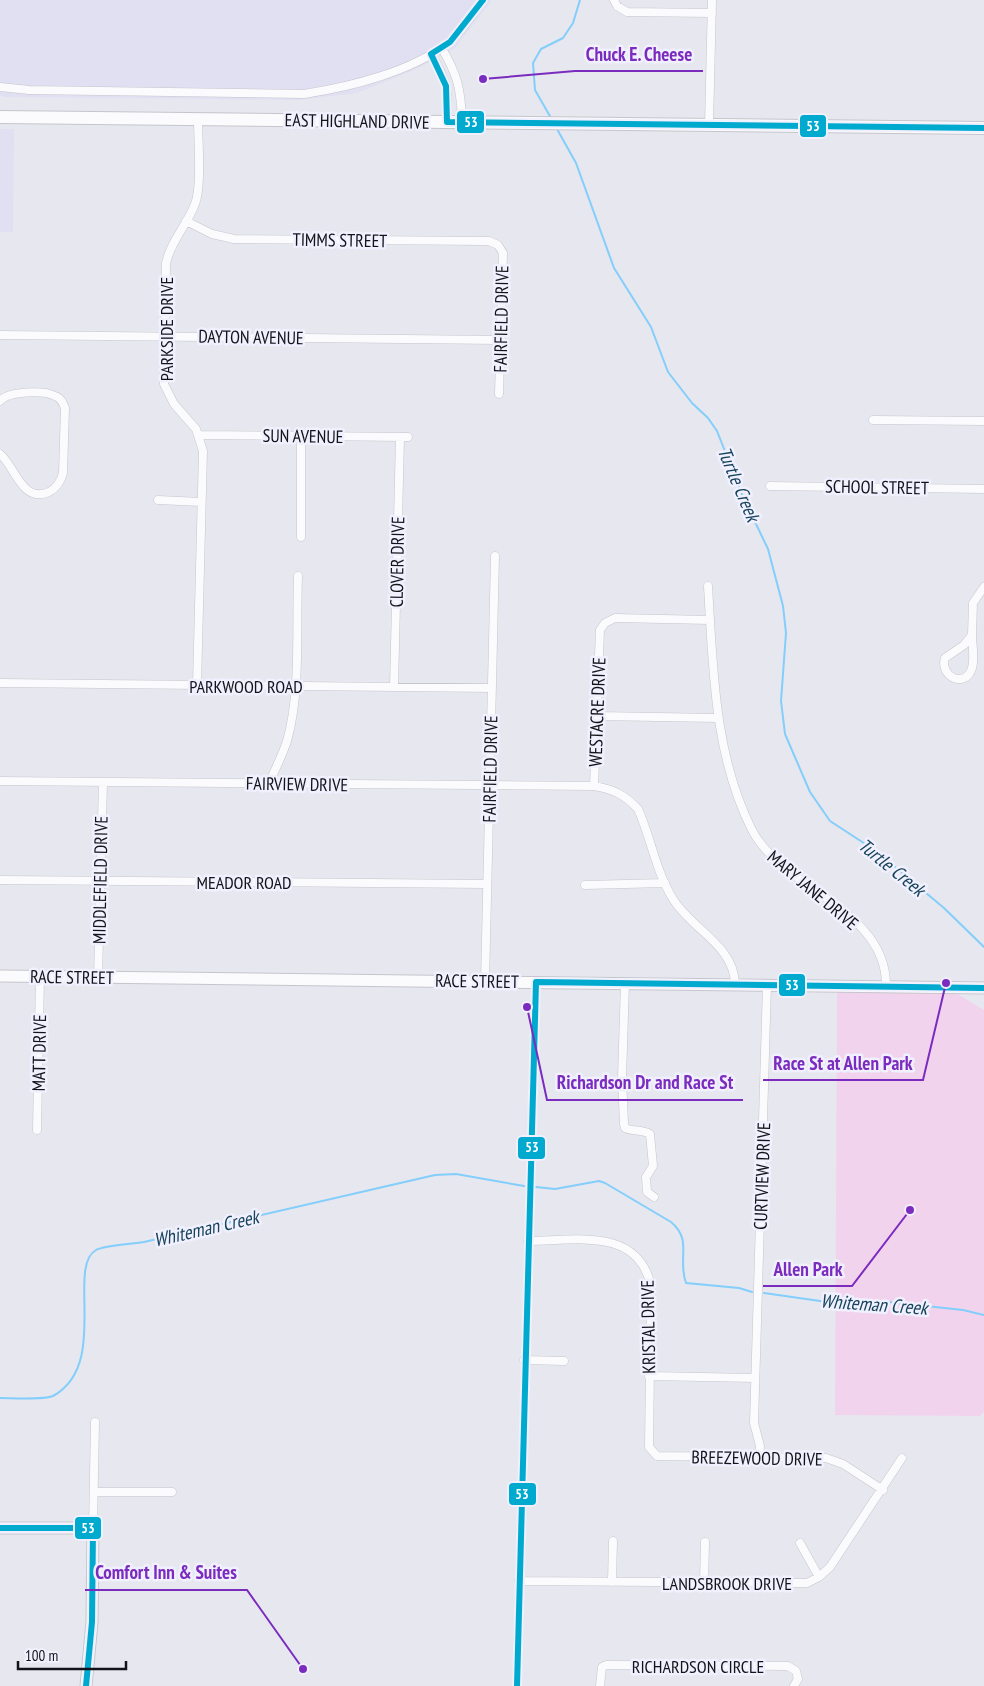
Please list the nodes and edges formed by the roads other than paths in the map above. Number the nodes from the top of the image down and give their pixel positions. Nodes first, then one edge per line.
1 (483, 0) edge
2 (712, 0) edge
3 (615, 3) edge
4 (712, 13) junction
5 (441, 47) junction
6 (431, 54) junction
7 (0, 86) edge
8 (0, 116) edge
9 (198, 119) junction
10 (447, 122) junction
11 (462, 122) junction
12 (710, 125) junction
13 (984, 128) edge
14 (186, 220) junction
15 (498, 245) joint
16 (0, 335) edge
17 (165, 336) junction
18 (501, 340) junction
19 (499, 394) dead end
20 (0, 401) edge
21 (873, 420) dead end
22 (984, 421) edge
23 (199, 435) junction
24 (301, 436) junction
25 (404, 437) joint
26 (0, 454) edge
27 (770, 486) dead end
28 (984, 488) edge
29 (158, 500) dead end
30 (201, 502) junction
31 (301, 537) dead end
32 (495, 556) dead end
33 (298, 576) dead end
34 (708, 586) dead end
35 (983, 588) edge
36 (710, 620) junction
37 (972, 635) junction
38 (0, 683) edge
39 (197, 685) junction
40 (295, 686) junction
41 (394, 687) junction
42 (492, 688) junction
43 (597, 716) junction
44 (718, 718) junction
45 (0, 781) edge
46 (103, 782) junction
47 (269, 784) junction
48 (489, 786) junction
49 (594, 786) junction
50 (0, 880) edge
51 (100, 881) junction
52 (665, 883) junction
53 (487, 884) junction
54 (585, 885) dead end
55 (0, 976) edge
56 (40, 977) junction
57 (98, 977) junction
58 (485, 982) junction
59 (536, 982) junction
60 (625, 983) junction
61 (735, 984) junction
62 (767, 985) junction
63 (886, 986) junction
64 (984, 988) edge
65 (38, 1130) dead end
66 (654, 1197) dead end
67 (528, 1241) junction
68 (524, 1360) junction
69 (564, 1361) dead end
70 (649, 1376) junction
71 (755, 1378) junction
72 (95, 1422) dead end
73 (653, 1453) joint
74 (759, 1456) junction
75 (902, 1458) dead end
76 (883, 1490) junction
77 (94, 1492) junction
78 (172, 1492) dead end
79 (0, 1528) edge
80 (93, 1528) junction
81 (613, 1541) dead end
82 (705, 1542) dead end
83 (800, 1542) dead end
84 (819, 1577) junction
85 (519, 1581) junction
86 (612, 1582) junction
87 (704, 1583) junction
88 (86, 1686) edge
89 (517, 1686) edge
90 (600, 1686) edge
91 (794, 1686) edge

1 - 5 street
2 - 4 street
3 - 4 street
4 - 12 street
5 - 6 street
5 - 11 street
6 - 7 street
6 - 10 street
8 - 9 main road, EAST HIGHLAND DRIVE
9 - 10 main road, EAST HIGHLAND DRIVE
9 - 14 street, PARKSIDE DRIVE
10 - 11 main road, EAST HIGHLAND DRIVE
11 - 12 main road, EAST HIGHLAND DRIVE
12 - 13 main road, EAST HIGHLAND DRIVE
14 - 15 street, TIMMS STREET
14 - 17 street, PARKSIDE DRIVE
15 - 18 street, FAIRFIELD DRIVE
16 - 17 street, DAYTON AVENUE
17 - 18 street, DAYTON AVENUE
17 - 23 street, PARKSIDE DRIVE
18 - 19 street, FAIRFIELD DRIVE
20 - 26 street
21 - 22 street
23 - 24 street, SUN AVENUE
23 - 30 street, PARKSIDE DRIVE
24 - 25 street, SUN AVENUE
24 - 31 street
25 - 41 street, CLOVER DRIVE
27 - 28 street, SCHOOL STREET
29 - 30 street
30 - 39 street, PARKSIDE DRIVE
32 - 42 street, FAIRFIELD DRIVE
33 - 40 street
34 - 36 street, MARY JANE DRIVE
35 - 37 street
36 - 43 street, WESTACRE DRIVE
36 - 44 street, MARY JANE DRIVE
37 - 37 street
38 - 39 street, PARKWOOD ROAD
39 - 40 street, PARKWOOD ROAD
40 - 41 street, PARKWOOD ROAD
40 - 47 street
41 - 42 street, PARKWOOD ROAD
42 - 48 street, FAIRFIELD DRIVE
43 - 44 street
43 - 49 street, WESTACRE DRIVE
44 - 63 street, MARY JANE DRIVE
45 - 46 street, FAIRVIEW DRIVE
46 - 47 street, FAIRVIEW DRIVE
46 - 51 street, MIDDLEFIELD DRIVE
47 - 48 street, FAIRVIEW DRIVE
48 - 49 street, FAIRVIEW DRIVE
48 - 53 street, FAIRFIELD DRIVE
49 - 52 street, WESTACRE DRIVE
50 - 51 street, MEADOR ROAD
51 - 53 street, MEADOR ROAD
51 - 57 street, MIDDLEFIELD DRIVE
52 - 54 street
52 - 61 street, WESTACRE DRIVE
53 - 58 street, FAIRFIELD DRIVE
55 - 56 street, RACE STREET
56 - 57 street, RACE STREET
56 - 65 street, MATT DRIVE
57 - 58 street, RACE STREET
58 - 59 street, RACE STREET
59 - 60 street, RACE STREET
59 - 67 street
60 - 61 street, RACE STREET
60 - 66 street
61 - 62 street, RACE STREET
62 - 63 street, RACE STREET
62 - 71 street, CURTVIEW DRIVE
63 - 64 street, RACE STREET
67 - 68 street
67 - 70 street, KRISTAL DRIVE
68 - 69 street
68 - 85 street
70 - 71 street
70 - 73 street, KRISTAL DRIVE
71 - 74 street, CURTVIEW DRIVE
72 - 77 street
73 - 74 street, BREEZEWOOD DRIVE
74 - 76 street, BREEZEWOOD DRIVE
75 - 76 street
76 - 84 street
77 - 78 street
77 - 80 street
79 - 80 street
80 - 88 street
81 - 86 street
82 - 87 street
83 - 84 street
84 - 87 street, LANDSBROOK DRIVE
85 - 86 street, LANDSBROOK DRIVE
85 - 89 street
86 - 87 street, LANDSBROOK DRIVE
90 - 91 street, RICHARDSON CIRCLE

